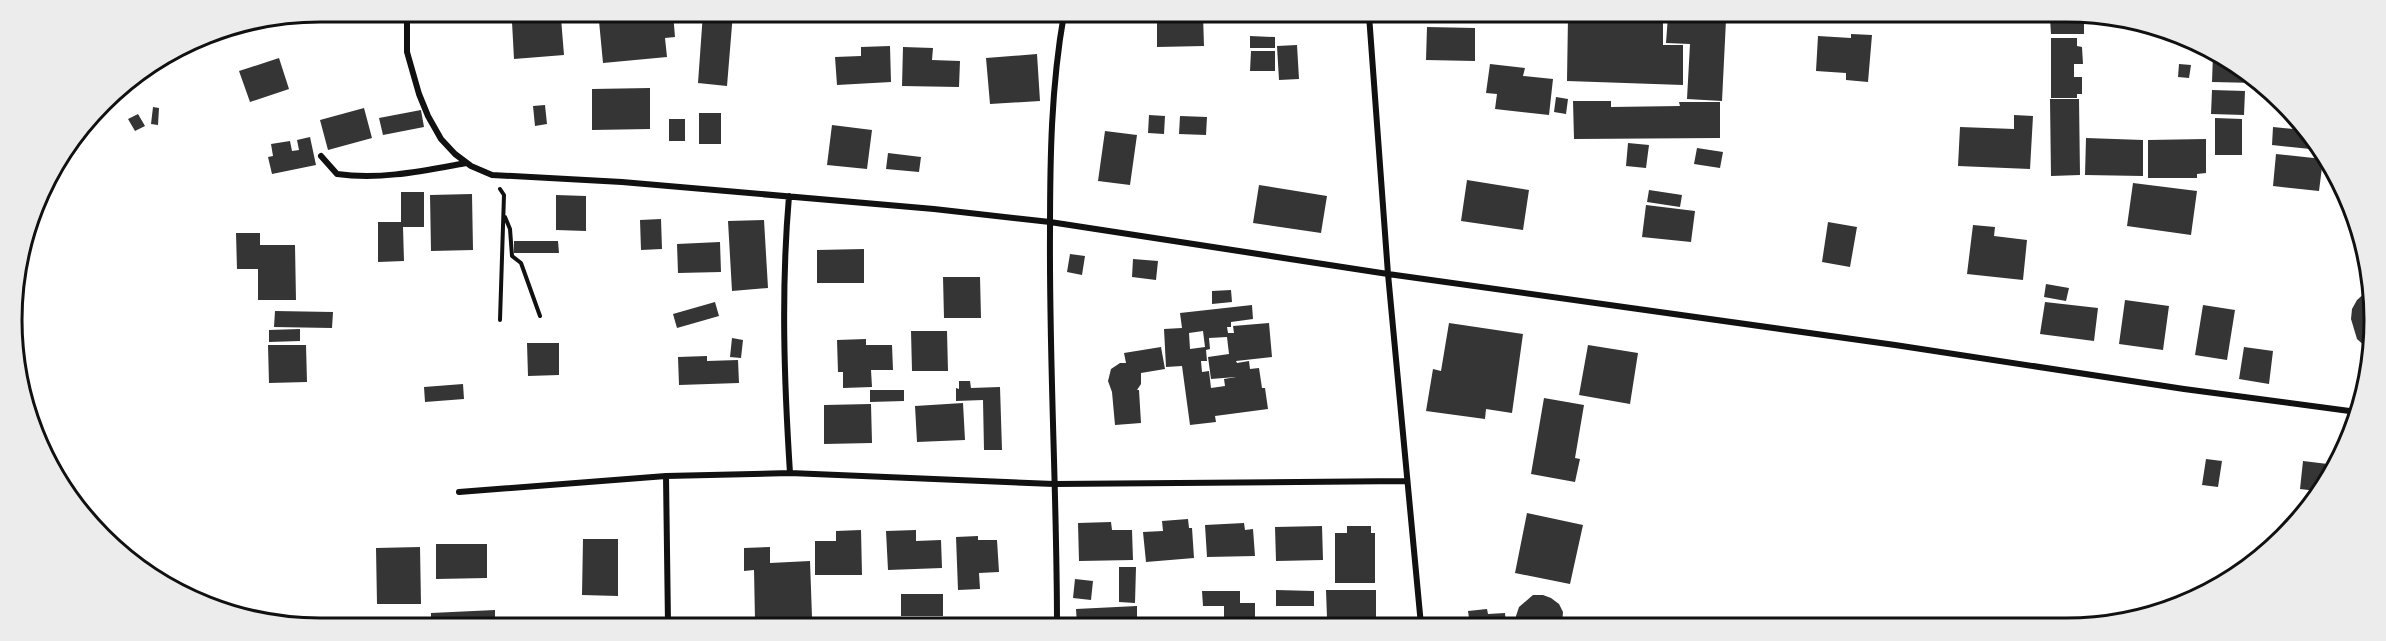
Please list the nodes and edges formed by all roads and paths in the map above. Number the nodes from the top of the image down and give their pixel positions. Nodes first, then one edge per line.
1 (407, 22) edge
2 (1063, 22) edge
3 (1370, 22) edge
4 (321, 156) dead end
5 (466, 163) junction
6 (492, 175) junction
7 (789, 196) junction
8 (504, 214) junction
9 (1050, 222) junction
10 (1388, 274) junction
11 (540, 316) dead end
12 (500, 320) dead end
13 (2349, 411) edge
14 (790, 473) junction
15 (666, 476) junction
16 (1407, 481) junction
17 (1054, 484) junction
18 (459, 492) dead end
19 (668, 618) edge
20 (1057, 618) edge
21 (1420, 618) edge

1 - 5 street
2 - 9 street
3 - 10 street
4 - 5 street
5 - 6 street
6 - 7 street
6 - 8 path
7 - 9 street
7 - 14 street
8 - 11 path
8 - 12 path
9 - 10 street
9 - 17 street
10 - 13 street
10 - 16 street
14 - 15 street
14 - 17 street
15 - 18 street
15 - 19 street
16 - 17 street
16 - 21 street
17 - 20 street

